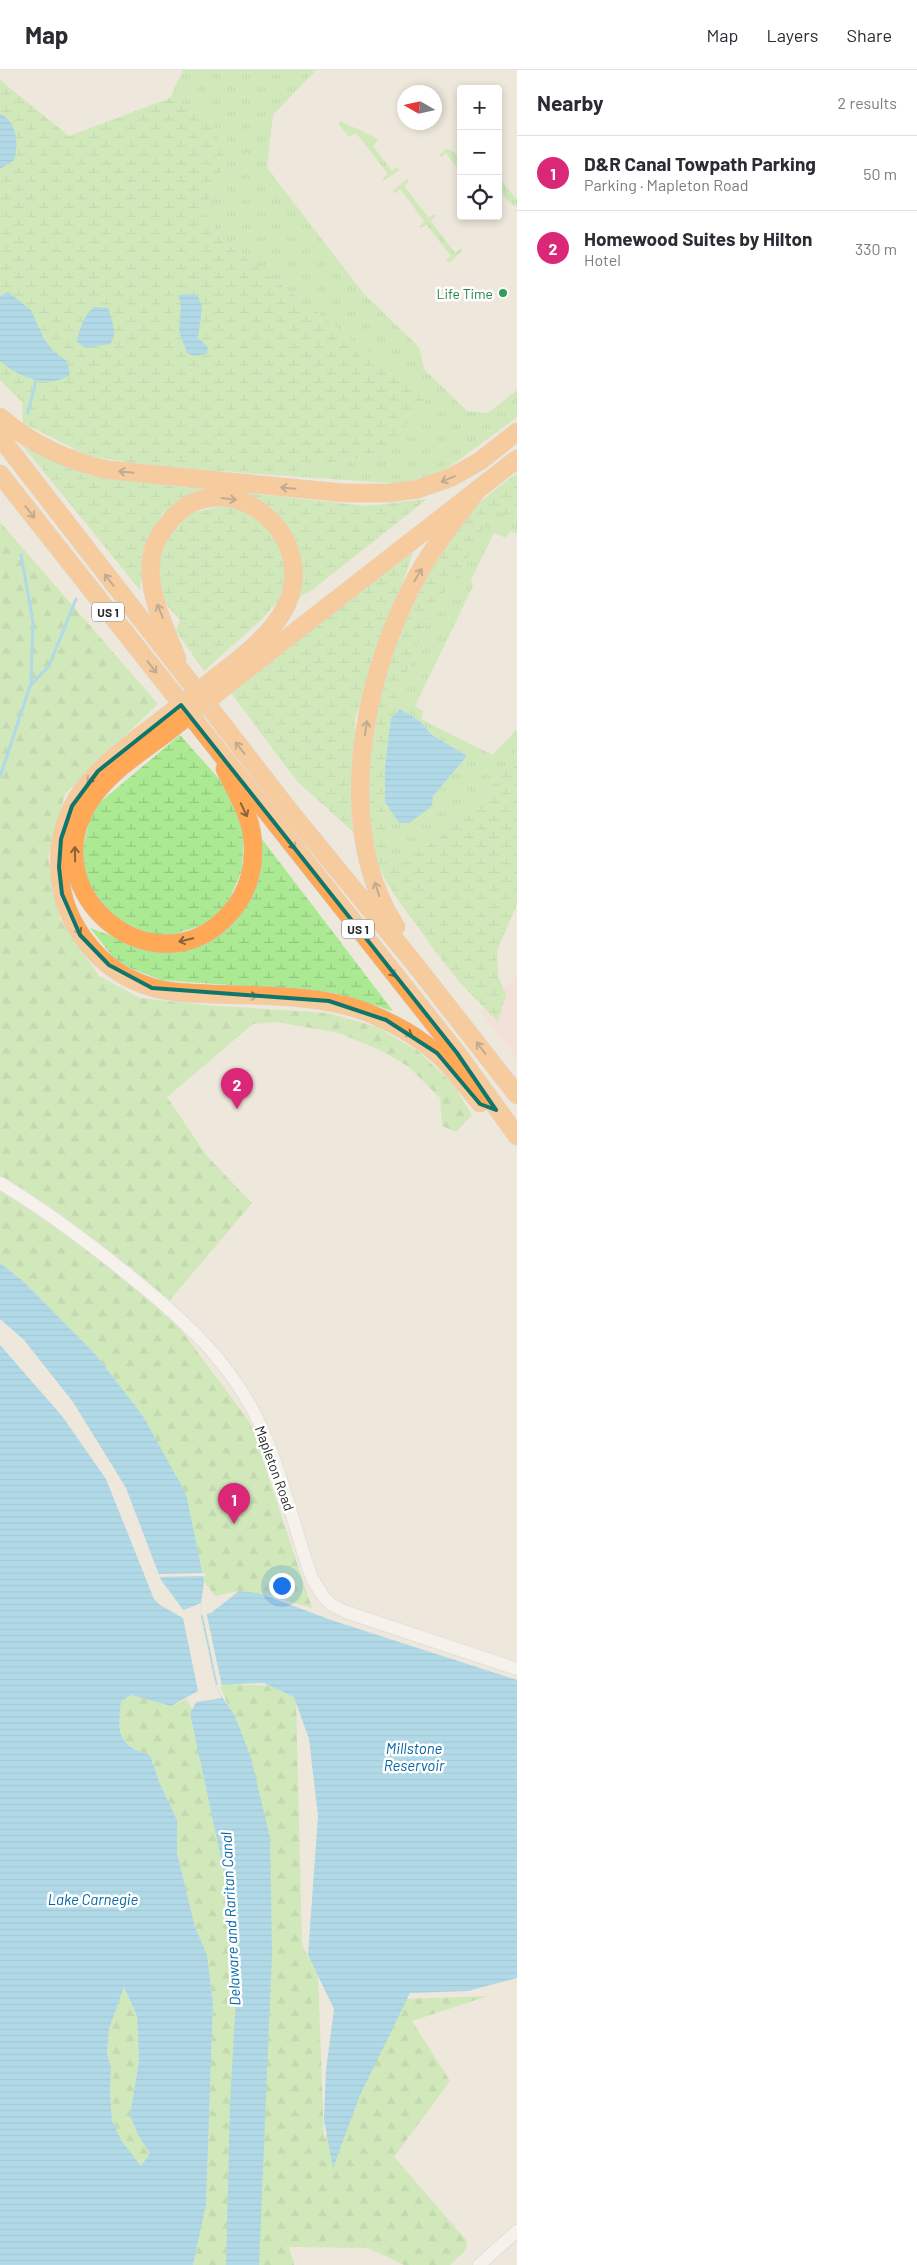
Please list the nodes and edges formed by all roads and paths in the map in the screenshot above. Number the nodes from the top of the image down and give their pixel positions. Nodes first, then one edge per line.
1 (0, 417) edge
2 (517, 432) edge
3 (0, 438) edge
4 (517, 443) edge
5 (517, 459) edge
6 (0, 474) edge
7 (478, 489) junction
8 (241, 658) junction
9 (183, 673) junction
10 (228, 676) junction
11 (160, 729) junction
12 (216, 750) junction
13 (414, 963) junction
14 (517, 1095) edge
15 (496, 1110) junction
16 (517, 1136) edge
17 (0, 1183) edge
18 (517, 1669) edge
19 (517, 2231) edge
20 (479, 2265) edge

2 -> 1 highway
9 -> 3 highway, US 1
4 - 8 highway
5 - 7 highway
6 -> 12 highway, US 1
7 - 10 highway
13 -> 7 highway
9 -> 8 highway
8 - 10 highway
13 -> 9 highway, US 1
10 - 11 highway, bridge
12 -> 11 highway
11 -> 15 highway
12 -> 15 highway, US 1
14 -> 13 highway, US 1
15 - 16 highway, US 1
17 - 18 street, Mapleton Road
19 - 20 street

